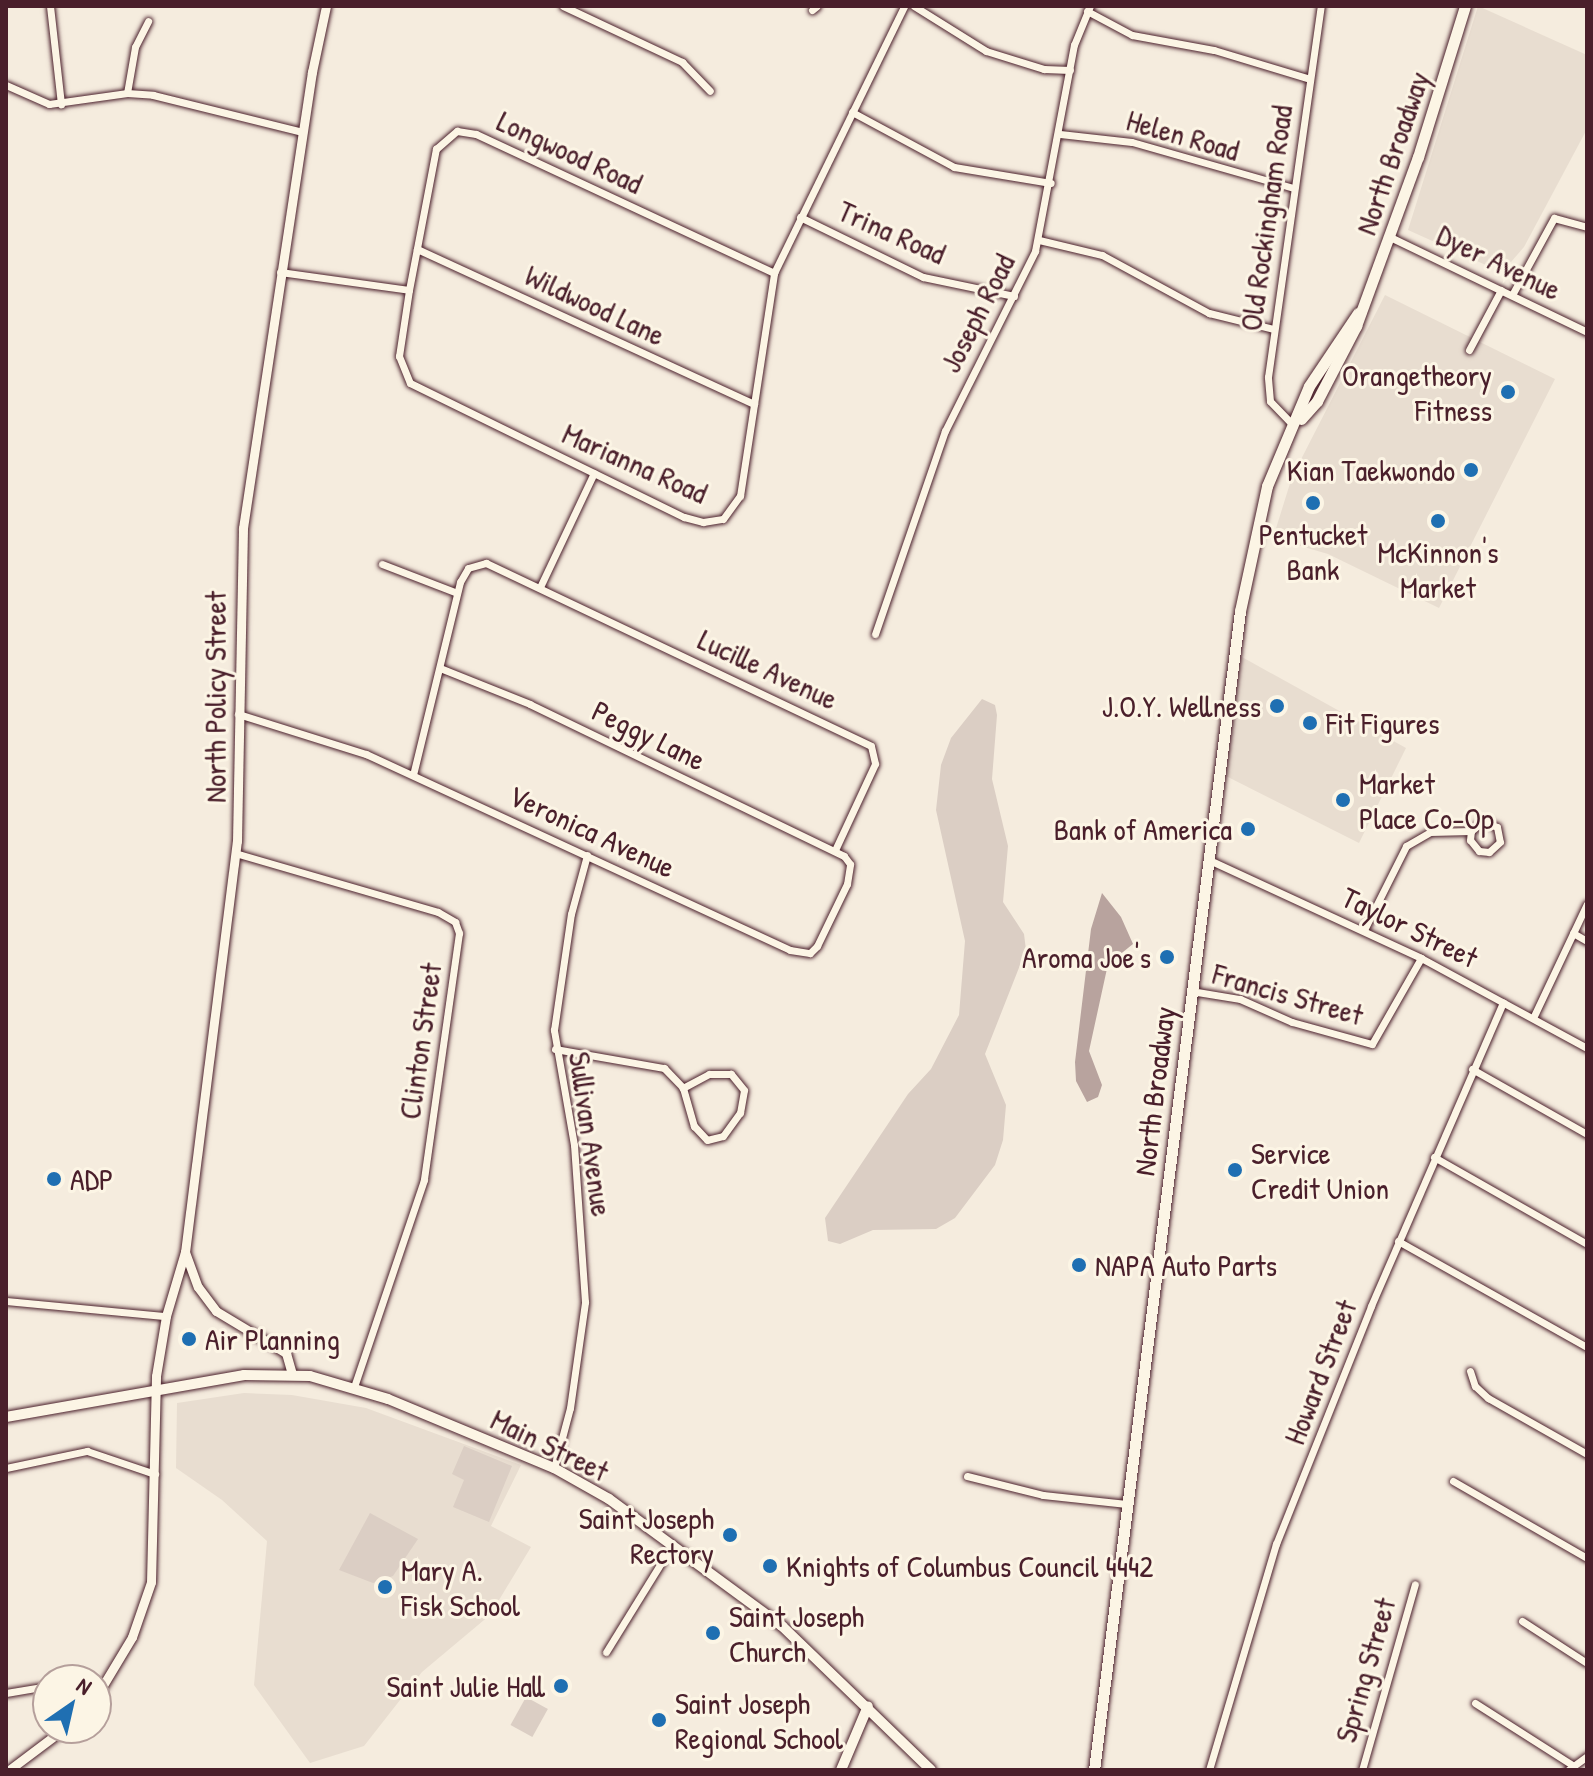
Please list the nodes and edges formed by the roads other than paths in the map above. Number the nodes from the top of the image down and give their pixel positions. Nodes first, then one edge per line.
1 (50, 6) edge
2 (326, 6) edge
3 (563, 6) edge
4 (904, 6) edge
5 (914, 6) edge
6 (1321, 6) edge
7 (1465, 6) edge
8 (1088, 8) edge
9 (148, 21) dead end
10 (1070, 70) junction
11 (1310, 79) junction
12 (6, 85) edge
13 (710, 91) dead end
14 (127, 93) junction
15 (61, 104) junction
16 (852, 112) junction
17 (302, 132) junction
18 (1060, 134) junction
19 (1051, 183) junction
20 (1293, 188) junction
21 (800, 217) junction
22 (1587, 227) edge
23 (1390, 237) junction
24 (1039, 240) junction
25 (417, 249) junction
26 (280, 272) junction
27 (774, 273) junction
28 (409, 290) junction
29 (1501, 290) junction
30 (1512, 295) junction
31 (1014, 296) junction
32 (1273, 329) junction
33 (1587, 332) edge
34 (1469, 350) dead end
35 (754, 404) junction
36 (1295, 426) junction
37 (594, 473) junction
38 (382, 564) dead end
39 (540, 587) junction
40 (457, 593) junction
41 (875, 634) dead end
42 (440, 668) junction
43 (238, 714) junction
44 (413, 775) junction
45 (1471, 831) junction
46 (835, 850) junction
47 (235, 853) junction
48 (587, 855) junction
49 (1207, 859) junction
50 (1587, 904) edge
51 (1364, 930) junction
52 (1573, 933) junction
53 (1587, 941) edge
54 (1421, 958) junction
55 (1190, 991) junction
56 (1503, 1002) junction
57 (1533, 1018) junction
58 (1587, 1048) edge
59 (555, 1049) junction
60 (1472, 1069) junction
61 (683, 1088) junction
62 (1587, 1134) edge
63 (1434, 1157) junction
64 (1398, 1241) junction
65 (1587, 1244) edge
66 (185, 1252) junction
67 (6, 1301) edge
68 (166, 1316) junction
69 (1587, 1347) edge
70 (1470, 1371) dead end
71 (292, 1374) junction
72 (354, 1387) junction
73 (156, 1388) junction
74 (6, 1417) edge
75 (1587, 1454) edge
76 (6, 1468) edge
77 (554, 1468) junction
78 (155, 1474) junction
79 (967, 1476) dead end
80 (1453, 1481) dead end
81 (1127, 1504) junction
82 (672, 1545) junction
83 (1587, 1558) edge
84 (1415, 1584) dead end
85 (1522, 1621) dead end
86 (606, 1652) dead end
87 (1587, 1663) edge
88 (112, 1668) edge
89 (32, 1689) edge
90 (6, 1693) edge
91 (1475, 1703) dead end
92 (868, 1706) junction
93 (44, 1744) edge
94 (1587, 1756) edge
95 (1571, 1768) edge
96 (9, 1770) edge
97 (841, 1770) edge
98 (931, 1770) edge
99 (1094, 1770) edge
100 (1209, 1770) edge
101 (1362, 1770) edge

1 - 15 street
2 - 17 street, North Policy Street
3 - 13 street
4 - 16 street, Marianna Road
5 - 10 street
6 - 11 street, Old Rockingham Road
7 - 23 main road, North Broadway
8 - 10 street, Joseph Road
8 - 11 street
9 - 14 street
10 - 18 street, Joseph Road
11 - 20 street, Old Rockingham Road
12 - 15 street
14 - 15 street
14 - 17 street
16 - 19 street
16 - 21 street, Marianna Road
17 - 26 street, North Policy Street
18 - 19 street, Joseph Road
18 - 20 street, Helen Road
19 - 24 street, Joseph Road
20 - 32 street, Old Rockingham Road
21 - 27 street, Marianna Road
21 - 31 street, Trina Road
22 - 30 street
23 - 29 street, Dyer Avenue
23 - 36 main road, North Broadway
24 - 31 street, Joseph Road
24 - 32 street
25 - 27 street, Longwood Road
25 - 28 street, Longwood Road
25 - 35 street, Wildwood Lane
26 - 28 street
26 - 43 street, North Policy Street
27 - 35 street, Marianna Road
28 - 37 street, Marianna Road
29 - 30 street, Dyer Avenue
29 - 34 street
30 - 33 street, Dyer Avenue
31 - 41 street, Joseph Road
32 - 36 street, Old Rockingham Road
35 - 37 street, Marianna Road
36 - 49 main road, North Broadway
37 - 39 street
38 - 40 street
39 - 40 street, Lucille Avenue
39 - 46 street, Lucille Avenue
40 - 42 street, Lucille Avenue
42 - 44 street, Lucille Avenue
42 - 46 street, Peggy Lane
43 - 44 street, Veronica Avenue
43 - 47 street, North Policy Street
44 - 48 street, Veronica Avenue
45 - 45 street
45 - 51 street
46 - 48 street, Veronica Avenue
47 - 66 street, North Policy Street
47 - 72 street, Clinton Street
48 - 59 street, Sullivan Avenue
49 - 51 street, Taylor Street
49 - 55 main road, North Broadway
50 - 52 street
51 - 54 street, Taylor Street
52 - 53 street
52 - 57 street
54 - 55 street, Francis Street
54 - 56 street, Taylor Street
55 - 81 main road, North Broadway
56 - 57 street, Taylor Street
56 - 60 street, Howard Street
57 - 58 street, Taylor Street
59 - 61 street
59 - 77 street, Sullivan Avenue
60 - 62 street
60 - 63 street, Howard Street
61 - 61 street
63 - 64 street, Howard Street
63 - 65 street
64 - 69 street
64 - 100 street, Howard Street
66 - 68 street, North Policy Street
66 - 71 street
67 - 68 street
68 - 73 street, North Policy Street
70 - 75 street
71 - 72 main road, Main Street
71 - 73 main road, Main Street
72 - 77 main road, Main Street
73 - 74 main road, Main Street
73 - 78 street, North Policy Street
76 - 78 street
77 - 82 main road, Main Street
78 - 88 street, North Policy Street
79 - 81 street
80 - 83 street
81 - 99 main road, North Broadway
82 - 86 street
82 - 92 main road, Main Street
84 - 101 street, Spring Street
85 - 87 street
89 - 90 street
91 - 95 street
92 - 97 main road
92 - 98 main road, Main Street
93 - 96 street
94 - 95 street

